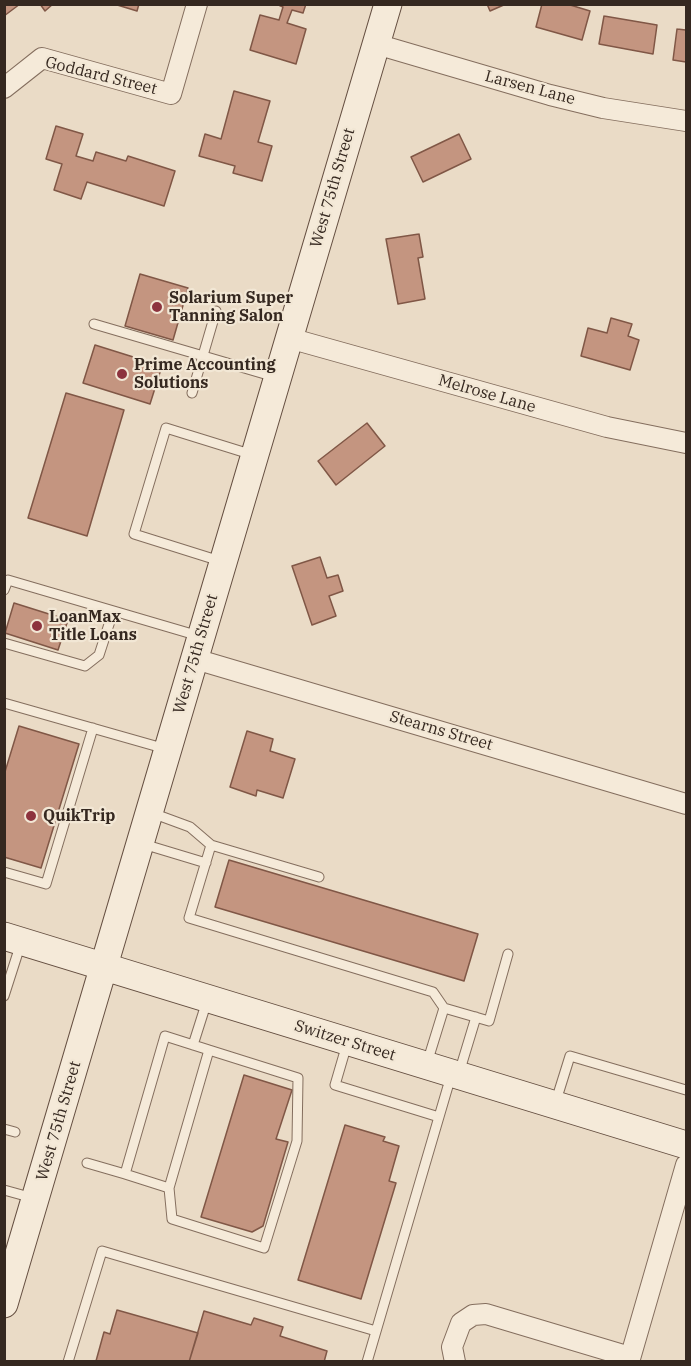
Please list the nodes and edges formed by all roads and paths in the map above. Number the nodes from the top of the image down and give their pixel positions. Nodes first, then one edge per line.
1 (197, 4) edge
2 (388, 4) edge
3 (376, 44) junction
4 (4, 88) edge
5 (687, 121) edge
6 (216, 311) dead end
7 (94, 324) dead end
8 (289, 338) junction
9 (203, 357) junction
10 (278, 378) junction
11 (192, 393) dead end
12 (687, 443) edge
13 (255, 455) junction
14 (224, 562) junction
15 (4, 590) edge
16 (113, 612) junction
17 (4, 643) edge
18 (198, 647) junction
19 (4, 703) edge
20 (93, 728) junction
21 (168, 749) junction
22 (687, 804) edge
23 (150, 812) junction
24 (140, 844) junction
25 (211, 845) junction
26 (206, 863) junction
27 (4, 872) edge
28 (319, 877) dead end
29 (13, 938) edge
30 (508, 954) dead end
31 (104, 966) junction
32 (5, 995) edge
33 (208, 998) junction
34 (444, 1008) junction
35 (476, 1017) junction
36 (348, 1041) junction
37 (193, 1045) junction
38 (209, 1050) junction
39 (426, 1065) junction
40 (455, 1074) junction
41 (687, 1090) edge
42 (555, 1105) junction
43 (439, 1117) junction
44 (4, 1129) edge
45 (15, 1132) dead end
46 (687, 1145) edge
47 (87, 1163) dead end
48 (687, 1165) edge
49 (125, 1174) junction
50 (169, 1188) junction
51 (4, 1190) edge
52 (36, 1199) junction
53 (5, 1304) edge
54 (376, 1331) junction
55 (630, 1359) edge
56 (68, 1362) edge
57 (367, 1362) edge
58 (455, 1362) edge

1 - 4 street, Goddard Street
2 - 3 main road, West 75th Street
3 - 5 street, Larsen Lane
3 - 8 main road, West 75th Street
6 - 9 lane
7 - 9 lane
8 - 10 main road, West 75th Street
8 - 12 street, Melrose Lane
9 - 10 lane
9 - 11 lane
10 - 13 main road, West 75th Street
13 - 14 main road, West 75th Street
13 - 14 lane
14 - 18 main road, West 75th Street
15 - 16 lane
16 - 17 lane
16 - 18 lane
18 - 21 main road, West 75th Street
18 - 22 street, Stearns Street
19 - 20 lane
20 - 21 lane
20 - 27 lane
21 - 23 main road, West 75th Street
23 - 24 main road, West 75th Street
23 - 25 lane
24 - 26 lane
24 - 31 main road, West 75th Street
25 - 26 lane
25 - 28 lane
26 - 34 lane
29 - 31 main road, Switzer Street
29 - 32 lane
30 - 35 lane
31 - 33 main road, Switzer Street
31 - 52 main road, West 75th Street
33 - 36 main road, Switzer Street
33 - 37 lane
34 - 35 lane
34 - 39 lane
35 - 40 lane
36 - 39 main road, Switzer Street
36 - 43 lane
37 - 38 lane
37 - 49 lane
38 - 50 lane
38 - 50 lane
39 - 40 main road, Switzer Street
40 - 42 main road, Switzer Street
40 - 43 lane
41 - 42 lane
42 - 46 main road, Switzer Street
43 - 54 lane
44 - 45 lane
47 - 49 lane
48 - 55 street
49 - 50 lane
51 - 52 lane
52 - 53 main road, West 75th Street
54 - 56 lane
54 - 57 lane
55 - 58 street

